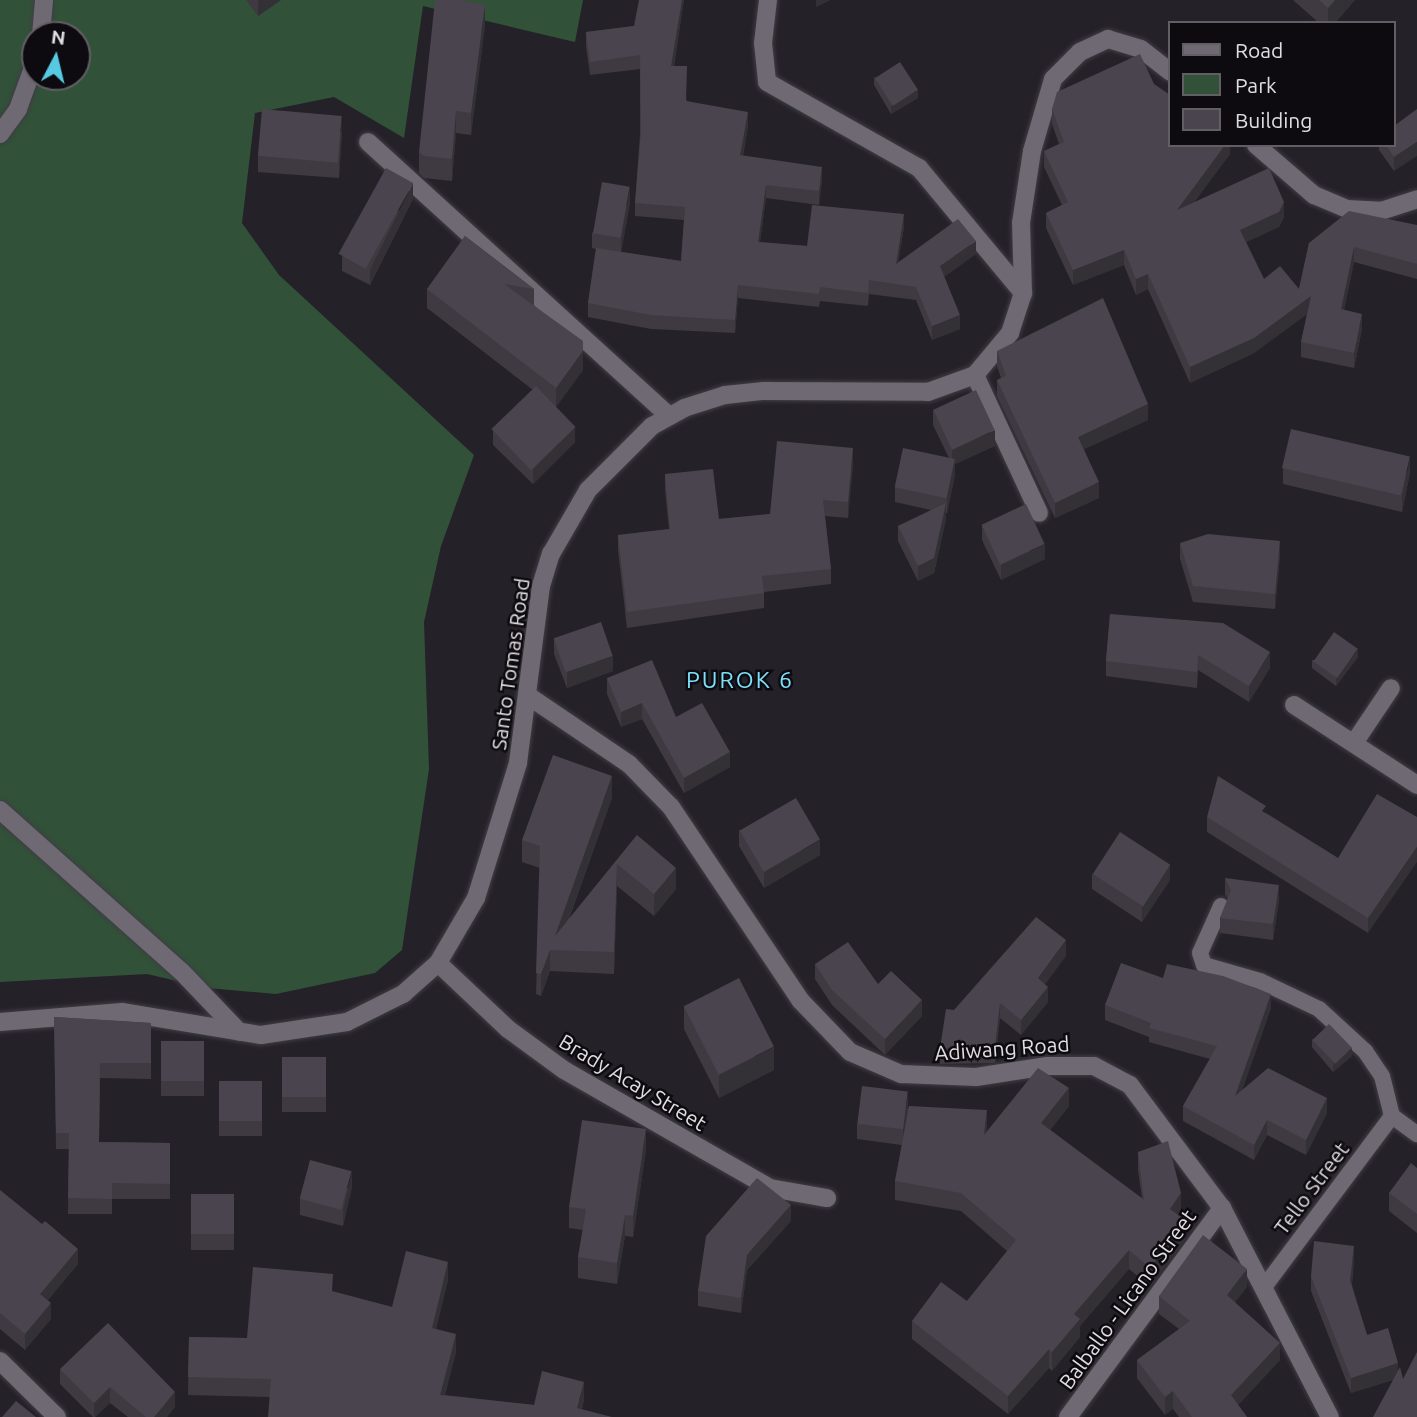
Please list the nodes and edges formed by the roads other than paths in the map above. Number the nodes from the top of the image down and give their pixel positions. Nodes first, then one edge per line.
1 (44, 0) edge
2 (768, 0) edge
3 (42, 21) edge
4 (1168, 70) edge
5 (25, 91) edge
6 (0, 134) edge
7 (368, 142) dead end
8 (1258, 147) edge
9 (1417, 199) edge
10 (1023, 293) junction
11 (975, 375) junction
12 (669, 416) junction
13 (1039, 513) dead end
14 (1391, 688) dead end
15 (527, 695) junction
16 (1294, 705) dead end
17 (1354, 743) junction
18 (1417, 785) edge
19 (0, 810) edge
20 (1221, 906) edge
21 (438, 963) junction
22 (0, 1021) edge
23 (239, 1032) junction
24 (1392, 1116) junction
25 (1417, 1134) edge
26 (827, 1198) dead end
27 (1222, 1208) junction
28 (1265, 1286) junction
29 (0, 1361) edge
30 (57, 1417) edge
31 (1068, 1417) edge
32 (1331, 1417) edge

1 - 3 street
2 - 10 street
4 - 10 street
5 - 6 street
7 - 12 street
8 - 9 street
10 - 11 street
11 - 12 street, Santo Tomas Road
11 - 13 street
12 - 15 street, Santo Tomas Road
14 - 17 street
15 - 21 street, Santo Tomas Road
15 - 27 street, Adiwang Road
16 - 17 street
17 - 18 street
19 - 23 street
20 - 24 lane
21 - 23 street, Santo Tomas Road
21 - 26 street, Brady Acay Street
22 - 23 street, Santo Tomas Road
24 - 25 lane
24 - 28 lane, Tello Street
27 - 28 street, Adiwang Road
27 - 31 street, Balballo - Licano Street
28 - 32 street, Adiwang Road
29 - 30 street

